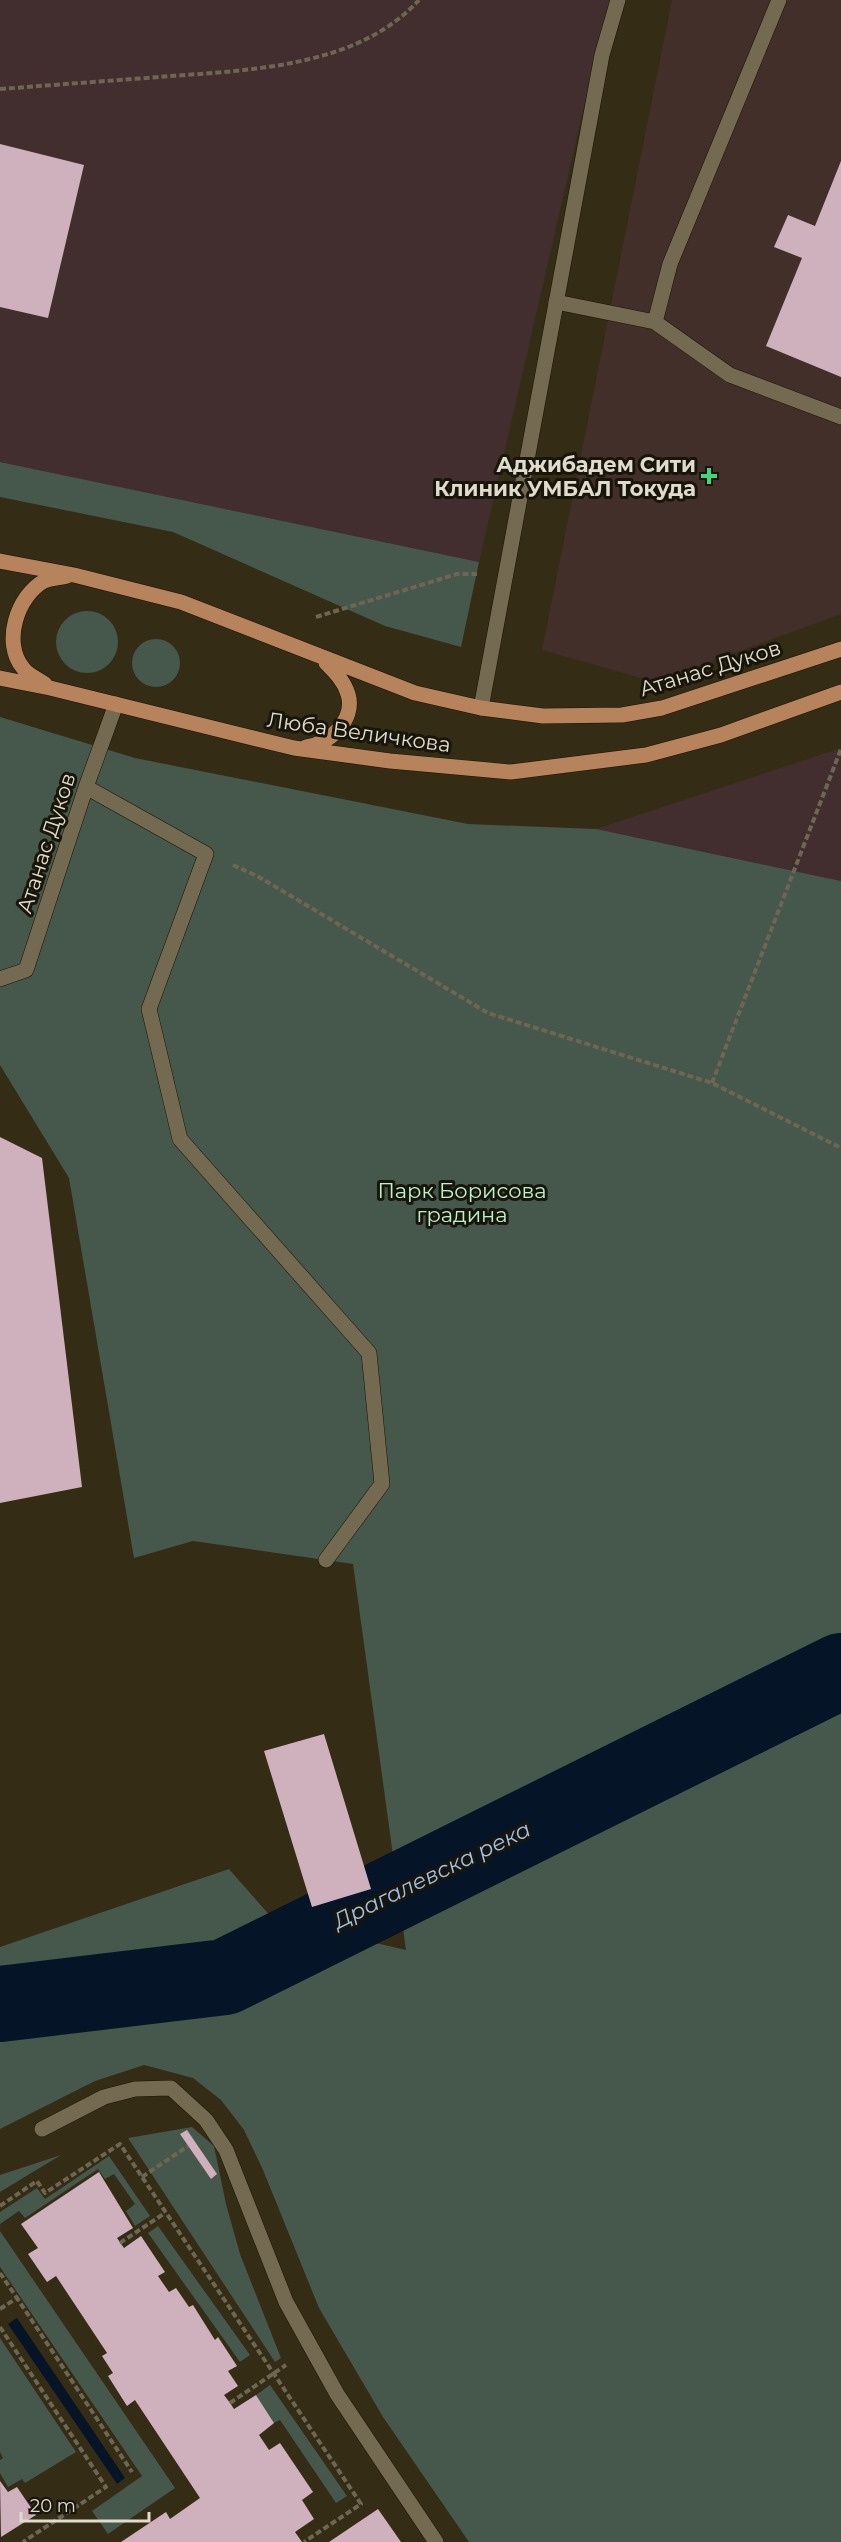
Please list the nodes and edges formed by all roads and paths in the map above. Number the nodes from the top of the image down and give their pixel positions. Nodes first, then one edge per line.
1 (418, 0) edge
2 (618, 0) edge
3 (779, 0) edge
4 (0, 89) edge
5 (556, 302) junction
6 (655, 322) junction
7 (841, 417) edge
8 (0, 561) edge
9 (506, 574) junction
10 (74, 575) junction
11 (316, 617) dead end
12 (841, 649) edge
13 (321, 658) junction
14 (0, 678) edge
15 (50, 688) junction
16 (841, 692) edge
17 (116, 704) junction
18 (481, 708) junction
19 (294, 748) junction
20 (841, 750) edge
21 (86, 788) junction
22 (206, 854) junction
23 (0, 979) edge
24 (712, 1083) junction
25 (841, 1148) edge
26 (326, 1560) dead end
27 (42, 2129) dead end
28 (188, 2146) dead end
29 (142, 2177) junction
30 (0, 2206) edge
31 (165, 2213) junction
32 (120, 2243) dead end
33 (0, 2273) edge
34 (17, 2298) junction
35 (0, 2309) edge
36 (0, 2327) edge
37 (312, 2349) junction
38 (274, 2374) junction
39 (230, 2403) dead end
40 (132, 2472) dead end
41 (23, 2542) edge
42 (304, 2542) edge
43 (436, 2542) edge

1 - 4 path
2 - 5 street
3 - 6 street
5 - 6 street
5 - 9 street
6 - 7 street
8 - 10 main road, Люба Величкова
9 - 11 path
9 - 18 street
10 - 13 main road, Люба Величкова
10 - 15 main road
12 - 18 main road, Атанас Дуков
13 - 18 main road, Люба Величкова
13 - 19 main road
14 - 15 main road, Люба Величкова
15 - 17 main road, Люба Величкова
16 - 19 main road, Люба Величкова
17 - 19 main road, Люба Величкова
17 - 21 street, Атанас Дуков
20 - 24 path
21 - 22 street
21 - 23 street, Атанас Дуков
22 - 24 path
22 - 26 street
24 - 25 path
27 - 37 street
28 - 29 path
29 - 30 path
29 - 31 path
31 - 32 path
31 - 38 path
33 - 34 path
34 - 35 path
34 - 40 path
36 - 41 path
37 - 38 path
37 - 43 street
38 - 39 path
38 - 42 path

